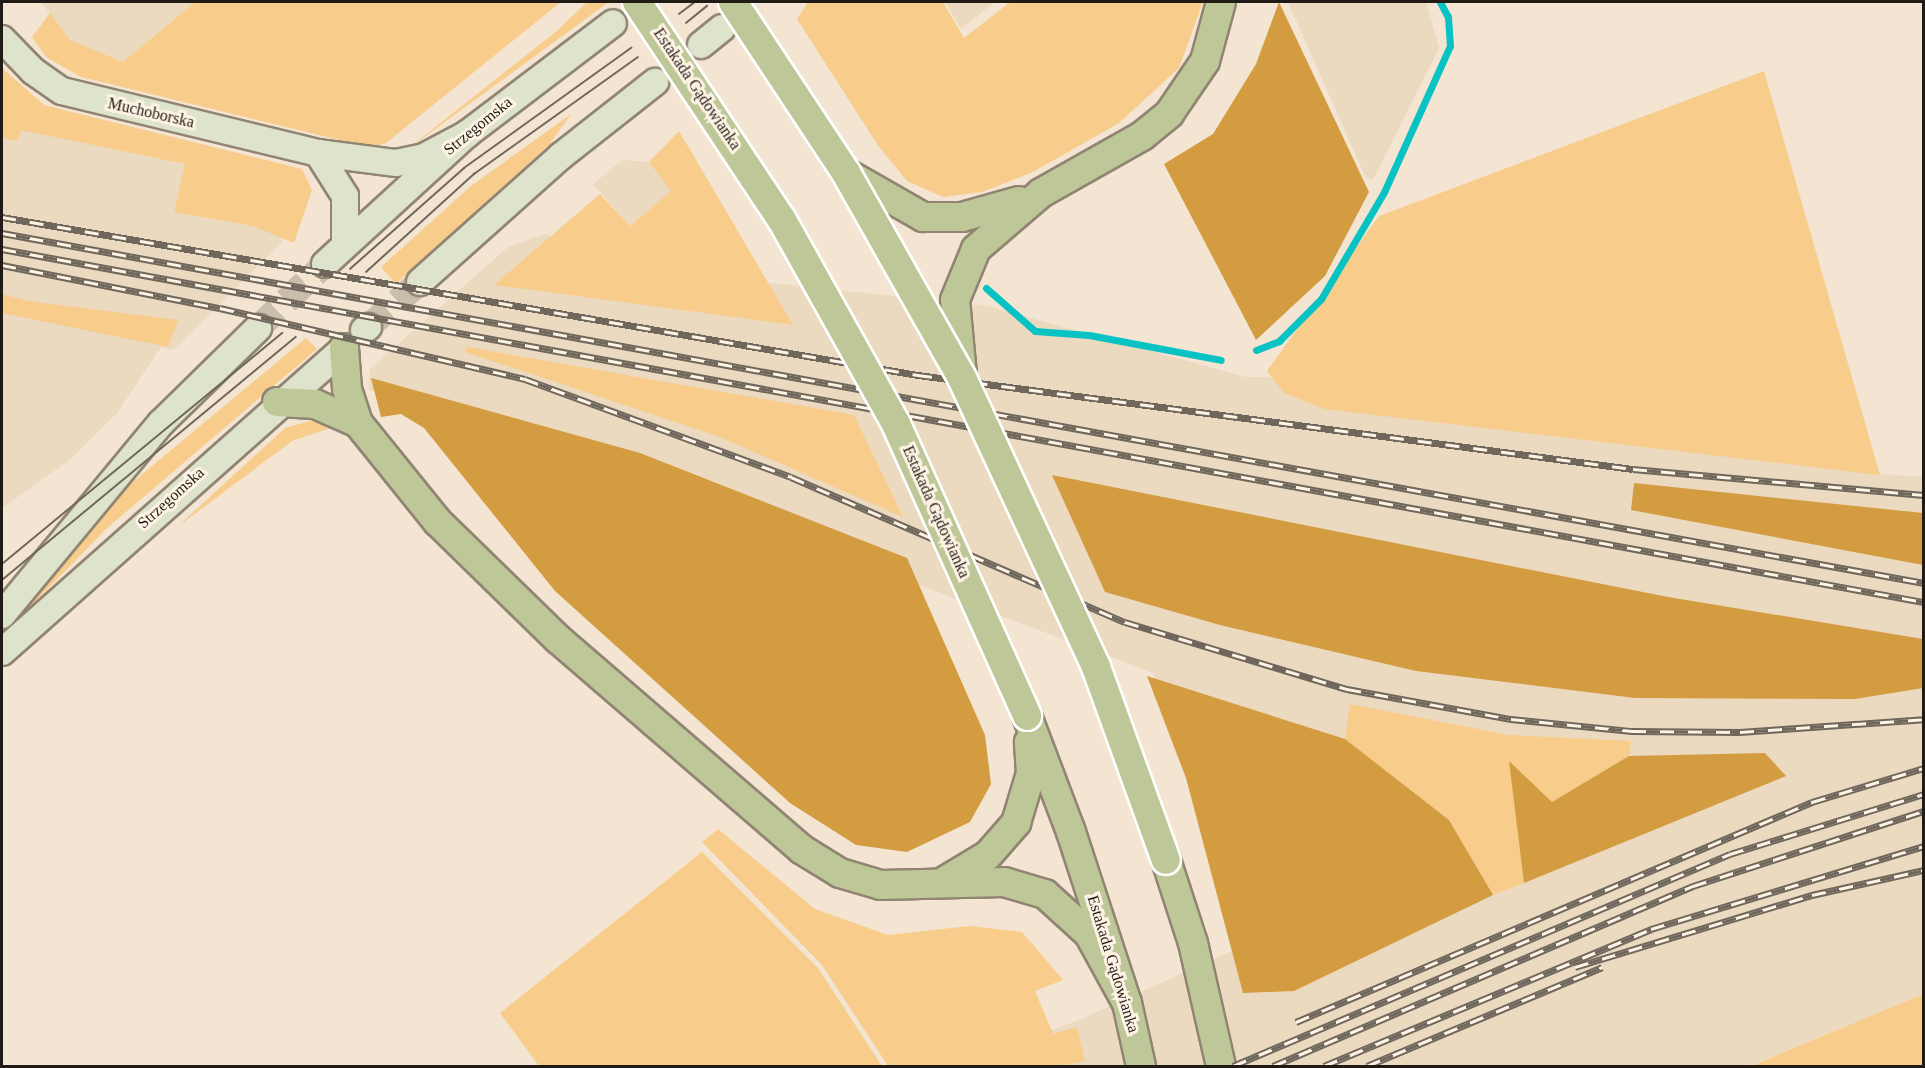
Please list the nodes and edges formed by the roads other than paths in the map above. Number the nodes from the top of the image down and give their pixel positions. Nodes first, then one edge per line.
1 (637, 2) edge
2 (733, 2) edge
3 (1221, 2) edge
4 (613, 23) dead end
5 (722, 28) tunnel mouth
6 (2, 39) edge
7 (701, 45) dead end
8 (655, 82) dead end
9 (467, 134) junction
10 (318, 153) junction
11 (846, 173) junction
12 (1041, 193) junction
13 (345, 244) junction
14 (325, 264) tunnel mouth
15 (420, 282) tunnel mouth
16 (258, 328) tunnel mouth
17 (359, 335) joint
18 (962, 378) junction
19 (277, 402) junction
20 (358, 423) junction
21 (2, 615) edge
22 (2, 652) edge
23 (1027, 716) junction
24 (932, 886) junction
25 (1127, 1003) junction
26 (1142, 1066) edge
27 (1221, 1066) edge

1 - 23 main road, Estakada Gądowianka, bridge
2 - 11 main road, bridge
3 - 12 main road
4 - 9 main road, Strzegomska
5 - 7 main road
6 - 10 main road, Muchoborska
8 - 15 main road
9 - 10 main road, Muchoborska
9 - 13 main road, Strzegomska
10 - 13 main road
11 - 12 main road
11 - 18 main road, bridge
12 - 18 main road
13 - 14 main road, Strzegomska
16 - 21 main road
17 - 19 main road, Strzegomska
17 - 20 main road
18 - 27 main road, bridge
19 - 20 main road
19 - 22 main road, Strzegomska
20 - 24 main road
23 - 24 main road
23 - 25 main road, Estakada Gądowianka
24 - 25 main road
25 - 26 main road, Estakada Gądowianka

